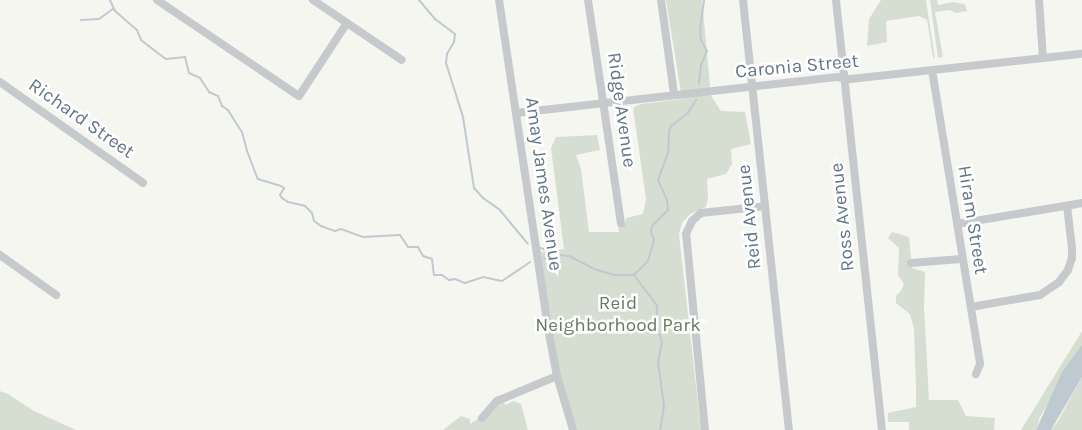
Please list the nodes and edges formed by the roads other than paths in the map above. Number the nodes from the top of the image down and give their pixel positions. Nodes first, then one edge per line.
1 (157, 0) edge
2 (314, 0) edge
3 (499, 0) edge
4 (588, 0) edge
5 (660, 0) edge
6 (743, 0) edge
7 (836, 0) edge
8 (1039, 0) edge
9 (347, 23) junction
10 (1082, 54) edge
11 (1043, 58) junction
12 (402, 60) dead end
13 (932, 70) junction
14 (845, 78) junction
15 (0, 82) edge
16 (753, 88) junction
17 (674, 94) junction
18 (604, 102) junction
19 (516, 113) junction
20 (143, 183) dead end
21 (1082, 203) edge
22 (765, 206) junction
23 (1067, 206) junction
24 (621, 224) dead end
25 (957, 224) junction
26 (0, 255) edge
27 (961, 258) junction
28 (911, 263) dead end
29 (56, 295) dead end
30 (970, 307) junction
31 (976, 374) dead end
32 (557, 376) junction
33 (482, 418) dead end
34 (573, 430) edge
35 (706, 430) edge
36 (788, 430) edge
37 (882, 430) edge

1 - 9 street
2 - 9 street
3 - 19 street, Amay James Avenue
4 - 18 street, Ridge Avenue
5 - 17 street
6 - 16 street, Reid Avenue
7 - 14 street, Ross Avenue
8 - 11 street
9 - 12 street
10 - 11 street, Caronia Street
11 - 13 street, Caronia Street
13 - 14 street, Caronia Street
13 - 25 street, Hiram Street
14 - 16 street, Caronia Street
14 - 37 street, Ross Avenue
15 - 20 street, Richard Street
16 - 17 street, Caronia Street
16 - 22 street, Reid Avenue
17 - 18 street, Caronia Street
18 - 19 street, Caronia Street
18 - 24 street, Ridge Avenue
19 - 32 street, Amay James Avenue
21 - 23 street
22 - 35 street
22 - 36 street, Reid Avenue
23 - 25 street
23 - 30 street
25 - 27 street, Hiram Street
26 - 29 street
27 - 28 street
27 - 30 street, Hiram Street
30 - 31 street, Hiram Street
32 - 33 street
32 - 34 street, Amay James Avenue

